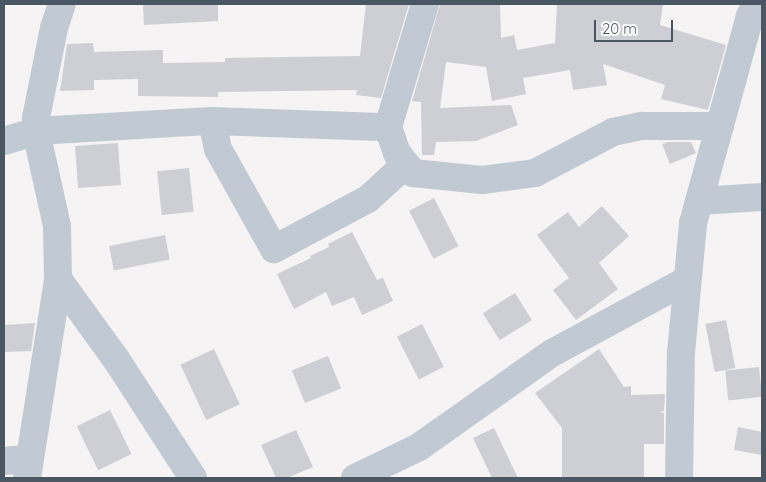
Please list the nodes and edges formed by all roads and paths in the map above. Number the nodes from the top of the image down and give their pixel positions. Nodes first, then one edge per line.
1 (62, 4) edge
2 (425, 4) edge
3 (756, 13) edge
4 (212, 121) junction
5 (720, 126) junction
6 (388, 127) junction
7 (36, 131) junction
8 (4, 141) edge
9 (404, 166) junction
10 (762, 197) edge
11 (699, 201) junction
12 (58, 279) junction
13 (687, 280) junction
14 (20, 466) edge
15 (193, 478) edge
16 (355, 478) edge
17 (679, 478) edge

1 - 7 street
2 - 6 street
3 - 5 street
4 - 6 street
4 - 7 street
4 - 9 street
5 - 9 street
5 - 11 street
6 - 9 street
7 - 8 street
7 - 12 street
10 - 11 street
11 - 13 street
12 - 14 street
12 - 15 street
13 - 16 street
13 - 17 street

